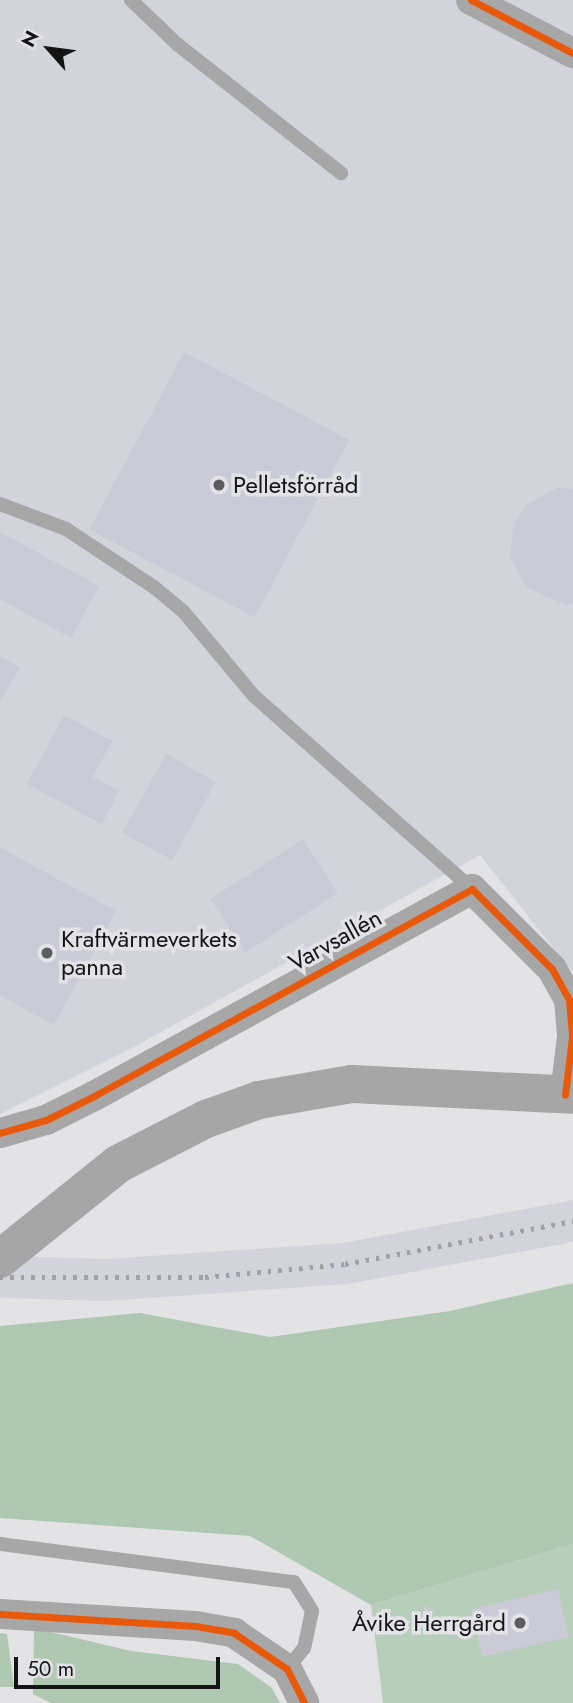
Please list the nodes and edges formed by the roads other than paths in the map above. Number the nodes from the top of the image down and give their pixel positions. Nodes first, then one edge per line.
1 (131, 0) edge
2 (471, 0) edge
3 (573, 53) edge
4 (341, 173) dead end
5 (0, 504) edge
6 (472, 889) junction
7 (569, 1095) edge
8 (0, 1133) edge
9 (0, 1259) edge
10 (0, 1544) edge
11 (0, 1614) edge
12 (287, 1669) junction
13 (304, 1703) edge

1 - 4 lane
2 - 3 street
5 - 6 lane
6 - 7 street
6 - 8 street, Varvsallén
7 - 9 street
10 - 12 lane
11 - 12 street
12 - 13 street

